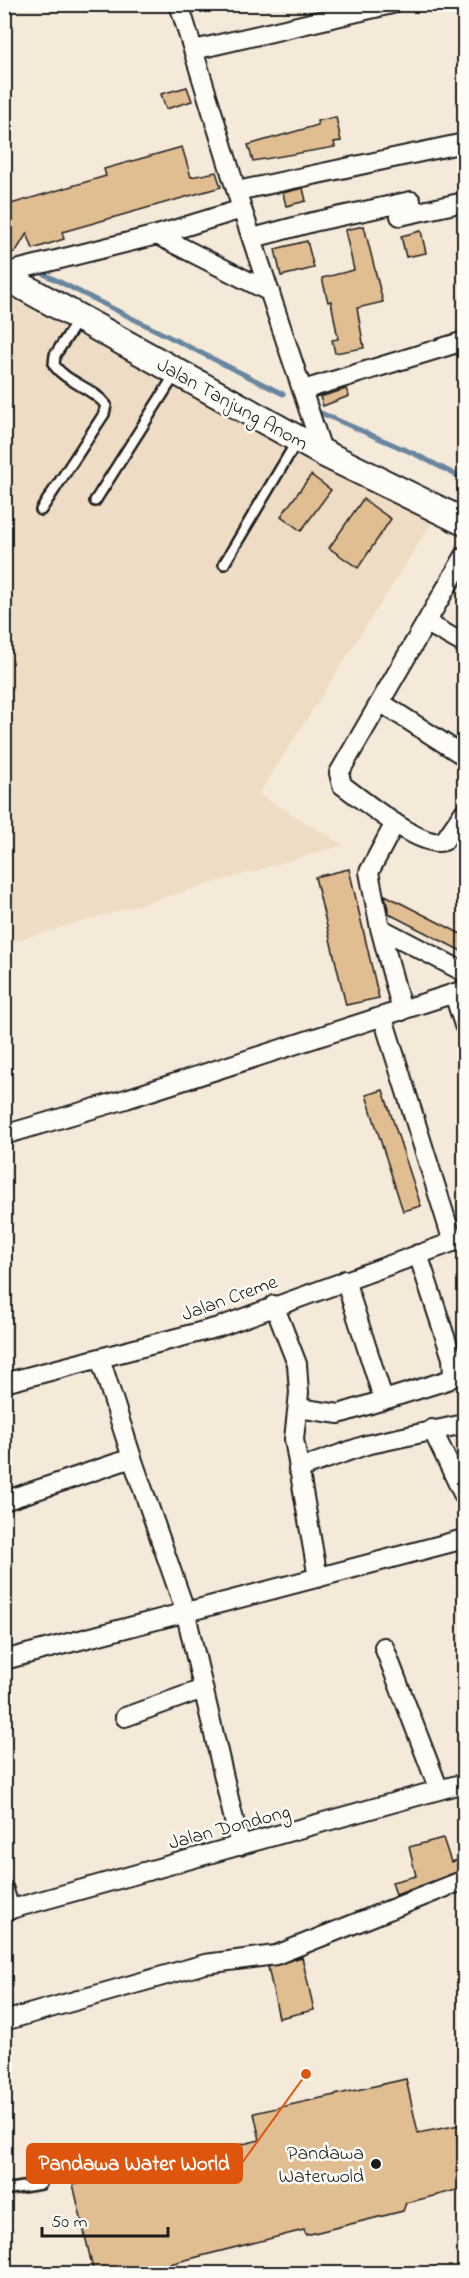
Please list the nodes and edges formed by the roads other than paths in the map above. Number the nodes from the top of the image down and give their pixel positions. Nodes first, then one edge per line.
1 (179, 4) edge
2 (392, 4) edge
3 (194, 50) junction
4 (465, 143) edge
5 (237, 191) junction
6 (411, 201) dead end
7 (465, 202) edge
8 (242, 209) junction
9 (400, 216) dead end
10 (157, 235) junction
11 (253, 238) junction
12 (4, 275) edge
13 (270, 292) junction
14 (80, 317) junction
15 (461, 342) dead end
16 (176, 373) junction
17 (303, 390) junction
18 (298, 439) junction
19 (323, 453) junction
20 (95, 501) dead end
21 (41, 510) dead end
22 (465, 522) edge
23 (465, 557) edge
24 (224, 564) dead end
25 (427, 623) junction
26 (465, 644) edge
27 (380, 702) junction
28 (465, 756) edge
29 (465, 812) edge
30 (395, 823) junction
31 (380, 928) junction
32 (465, 972) edge
33 (460, 992) edge
34 (402, 1011) junction
35 (383, 1018) junction
36 (465, 1025) edge
37 (4, 1136) edge
38 (459, 1240) edge
39 (418, 1254) junction
40 (345, 1280) junction
41 (274, 1305) junction
42 (458, 1356) edge
43 (100, 1358) junction
44 (4, 1383) edge
45 (383, 1398) junction
46 (298, 1408) junction
47 (465, 1424) edge
48 (432, 1429) junction
49 (132, 1458) junction
50 (298, 1469) junction
51 (465, 1496) edge
52 (4, 1500) edge
53 (465, 1539) edge
54 (318, 1578) junction
55 (185, 1610) junction
56 (384, 1647) dead end
57 (4, 1660) edge
58 (203, 1689) junction
59 (125, 1717) dead end
60 (465, 1783) edge
61 (439, 1790) junction
62 (240, 1846) junction
63 (465, 1880) edge
64 (4, 1890) edge
65 (7, 1911) edge
66 (4, 2021) edge
67 (41, 2184) dead end
68 (4, 2190) edge

1 - 3 street
2 - 3 street
3 - 5 street
4 - 5 street
5 - 8 street
6 - 11 street
7 - 9 street
8 - 10 street
8 - 11 street
10 - 12 street
10 - 13 street
11 - 13 street
12 - 14 main road, Jalan Tanjung Anom
13 - 17 street
14 - 16 main road, Jalan Tanjung Anom
14 - 21 lane
15 - 17 street
16 - 18 main road, Jalan Tanjung Anom
16 - 20 lane
17 - 19 street
18 - 19 main road, Jalan Tanjung Anom
18 - 24 lane
19 - 22 main road, Jalan Tanjung Anom
23 - 25 street
25 - 26 street
25 - 27 street
27 - 28 street
27 - 30 street
29 - 30 street
30 - 31 street
31 - 32 street
31 - 34 street
33 - 34 street
33 - 36 street
34 - 35 street
35 - 37 street
35 - 38 street
38 - 39 street, Jalan Creme
39 - 40 street, Jalan Creme
39 - 42 street
40 - 41 street, Jalan Creme
40 - 45 street
41 - 43 street, Jalan Creme
41 - 46 street
42 - 45 street
43 - 44 street, Jalan Creme
43 - 49 street
45 - 46 street
46 - 50 street
47 - 48 street
48 - 50 street
48 - 51 street
49 - 52 street
49 - 55 street
50 - 54 street
53 - 54 street
54 - 55 street
55 - 57 street
55 - 58 street
56 - 61 street
58 - 59 street
58 - 62 street
60 - 61 street, Jalan Dondong
61 - 62 street, Jalan Dondong
62 - 65 street, Jalan Dondong
63 - 66 street
64 - 65 street
67 - 68 lane

